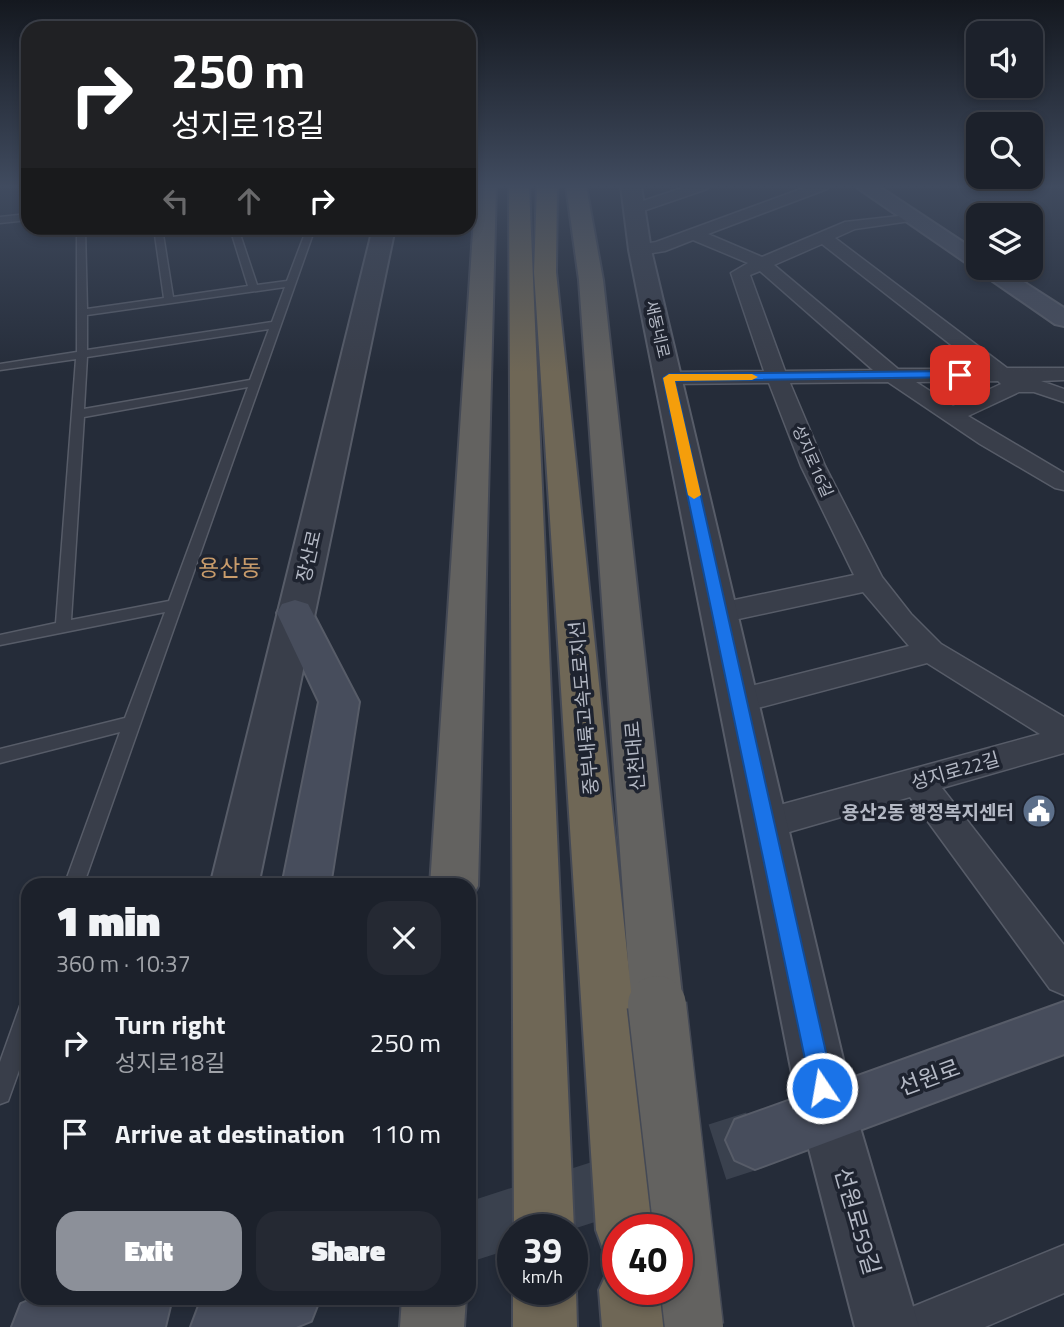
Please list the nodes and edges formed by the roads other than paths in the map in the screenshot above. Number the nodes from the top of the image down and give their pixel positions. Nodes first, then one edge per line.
1 (81, 248) edge
2 (162, 248) edge
3 (240, 248) edge
4 (304, 248) edge
5 (379, 248) edge
6 (483, 248) edge
7 (520, 248) edge
8 (546, 248) edge
9 (586, 248) edge
10 (653, 248) edge
11 (727, 248) edge
12 (797, 248) edge
13 (839, 248) edge
14 (640, 250) joint
15 (762, 262) junction
16 (1005, 280) edge
17 (290, 283) junction
18 (253, 288) junction
19 (169, 300) junction
20 (82, 313) junction
21 (1064, 319) edge
22 (274, 326) junction
23 (82, 354) junction
24 (0, 367) edge
25 (1064, 374) edge
26 (892, 375) junction
27 (777, 377) junction
28 (669, 378) junction
29 (1010, 380) junction
30 (254, 383) junction
31 (1064, 396) edge
32 (78, 414) junction
33 (952, 415) junction
34 (1064, 483) edge
35 (870, 581) junction
36 (173, 605) junction
37 (295, 613) junction
38 (720, 613) junction
39 (63, 627) junction
40 (0, 640) edge
41 (931, 651) junction
42 (739, 701) junction
43 (131, 723) junction
44 (1064, 733) edge
45 (1064, 740) edge
46 (0, 757) edge
47 (917, 781) junction
48 (765, 824) junction
49 (77, 878) edge
50 (236, 878) edge
51 (307, 878) edge
52 (454, 878) edge
53 (1064, 976) edge
54 (1064, 1028) edge
55 (21, 1034) edge
56 (0, 1093) edge
57 (828, 1114) junction
58 (755, 1140) tunnel mouth
59 (544, 1214) edge
60 (625, 1214) edge
61 (1064, 1269) edge
62 (99, 1305) edge
63 (138, 1305) edge
64 (272, 1305) edge
65 (310, 1305) edge
66 (434, 1305) edge
67 (544, 1305) edge
68 (632, 1305) edge
69 (223, 1326) edge
70 (44, 1327) edge
71 (133, 1327) edge
72 (292, 1327) edge
73 (432, 1327) edge
74 (545, 1327) edge
75 (634, 1327) edge
76 (694, 1327) edge
77 (887, 1327) edge
78 (925, 1327) edge

1 - 20 lane
2 - 19 lane
3 - 18 lane
4 - 17 lane
5 - 37 street, 장산로
6 - 52 highway
7 - 59 highway
8 - 60 highway, 중부내륙고속도로지선
9 - 76 highway, 신천대로, bridge
10 - 14 street
11 - 15 street
12 - 15 street, 성지로16길
13 - 29 street
14 - 28 street, 새동네로
15 - 26 street
15 - 27 street, 성지로16길
16 - 21 main road
17 - 18 lane
17 - 22 lane
18 - 19 lane
19 - 20 lane
20 - 23 lane
22 - 23 lane
22 - 30 lane
23 - 24 lane
23 - 32 lane
25 - 29 street
26 - 27 street
26 - 29 street
26 - 33 street
27 - 28 street
27 - 35 street, 성지로16길
28 - 38 street, 새동네로
29 - 31 street
29 - 33 street
30 - 32 lane
30 - 36 lane
32 - 39 lane
33 - 34 street
35 - 38 street
35 - 41 street, 성지로16길
36 - 39 lane
36 - 43 lane
37 - 50 street, 장산로
37 - 51 main road
38 - 42 street, 새동네로
39 - 40 lane
41 - 42 street
41 - 44 street, 성지로16길
42 - 48 street, 새동네로
43 - 46 lane
43 - 49 lane
45 - 47 street, 성지로22길
47 - 48 street, 성지로22길
47 - 53 street
48 - 57 street, 새동네로
54 - 57 main road, 선원로
55 - 56 lane
57 - 58 main road, 선원로
57 - 77 street, 선원로59길
61 - 78 street
62 - 70 main road
63 - 71 main road
64 - 69 main road
65 - 72 main road
66 - 73 highway
67 - 74 highway
68 - 75 highway

